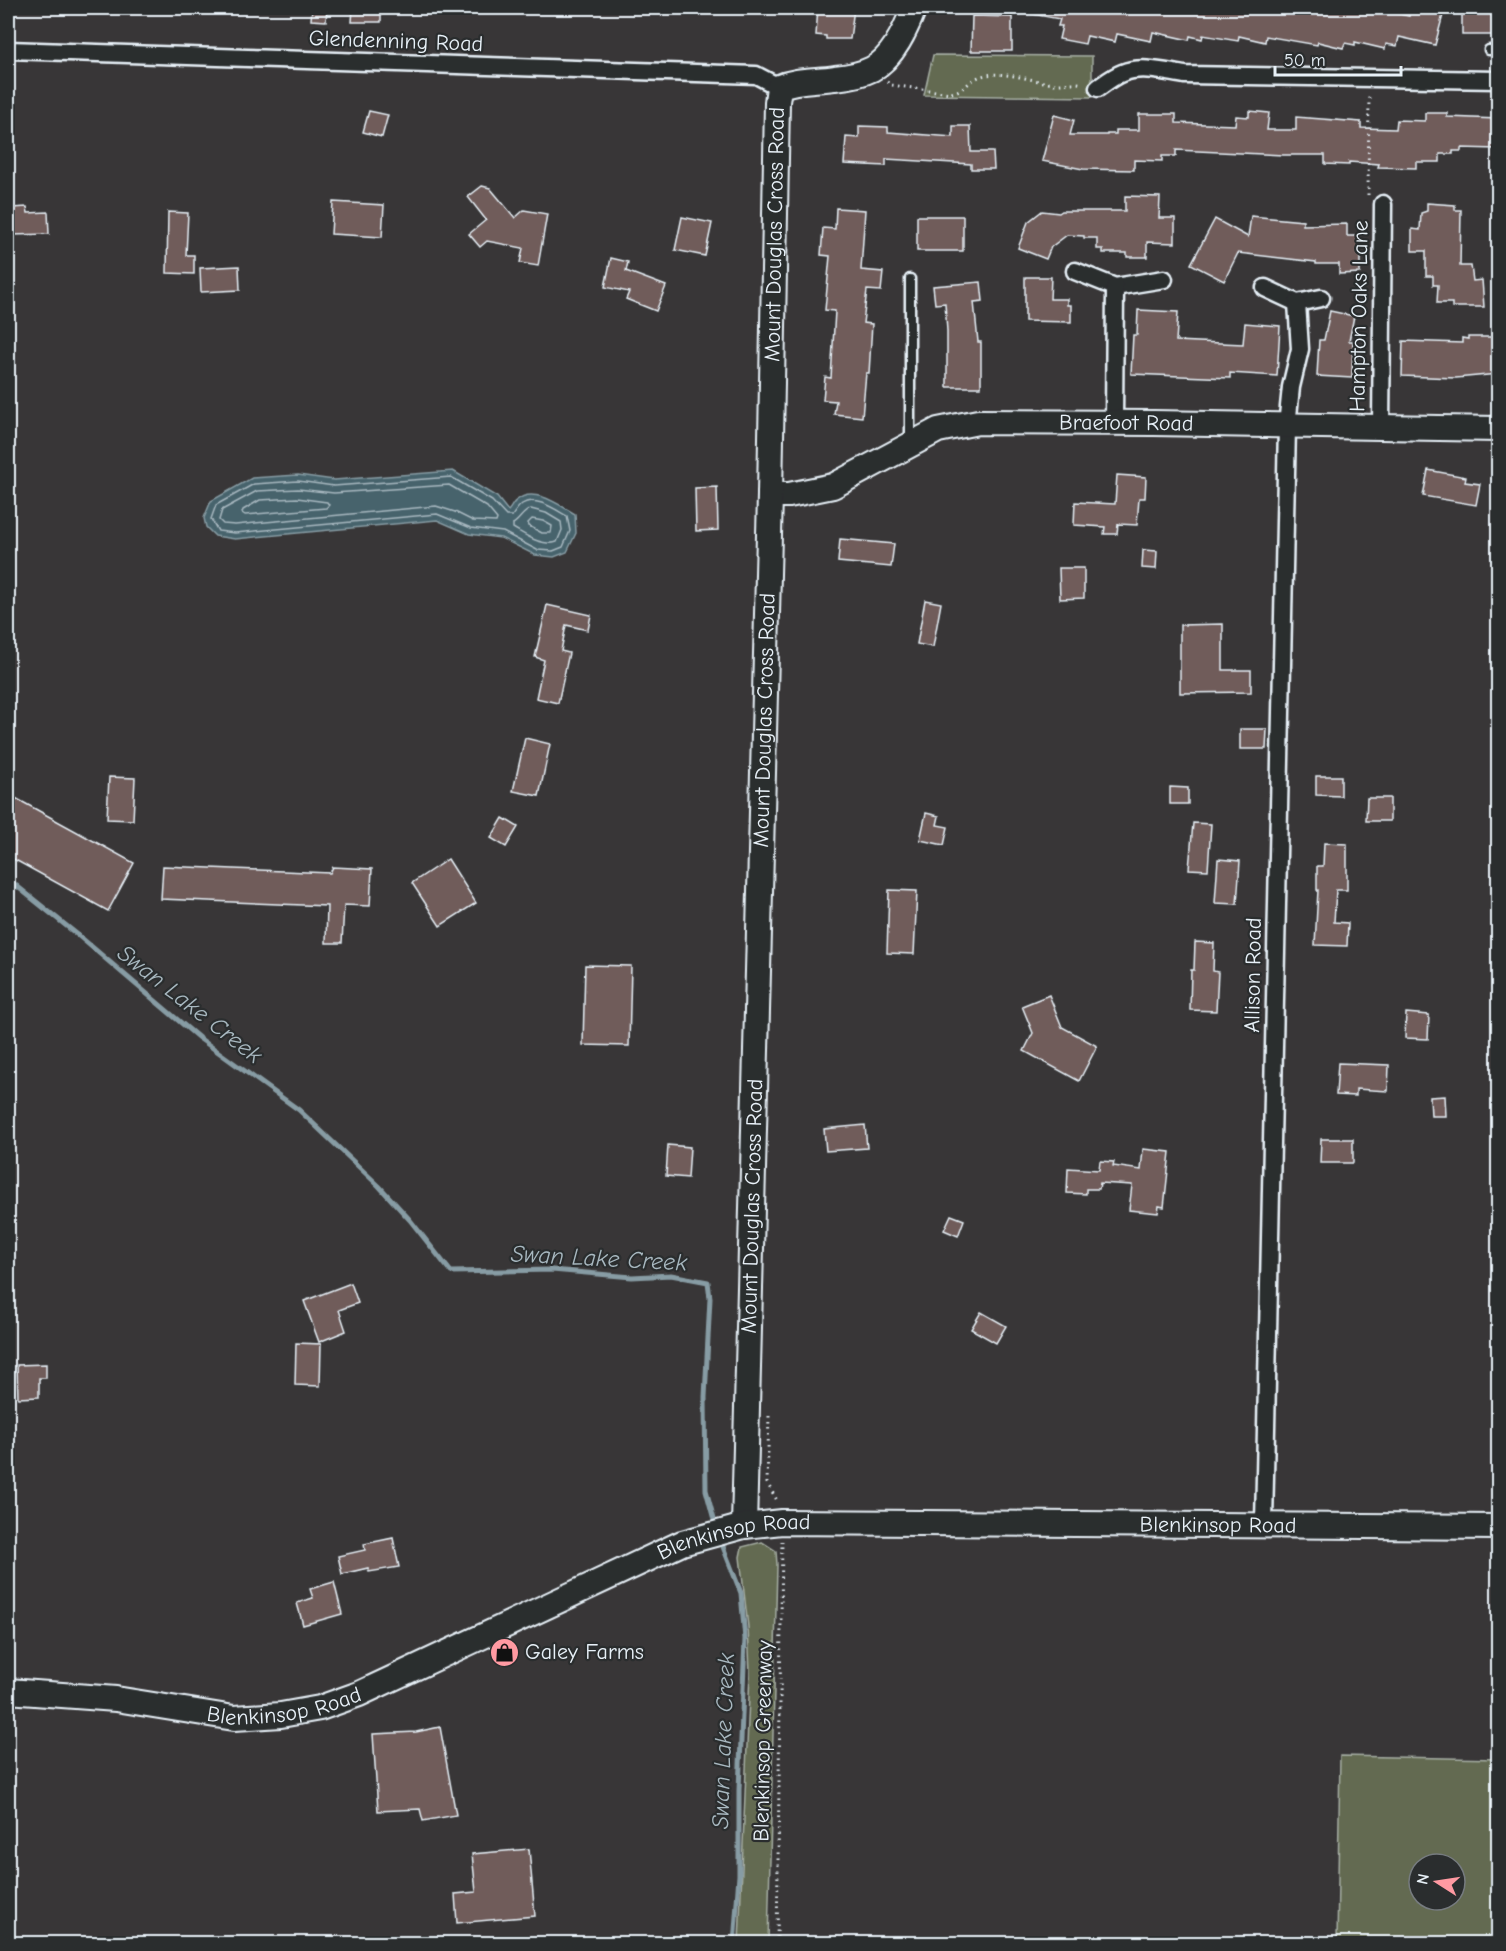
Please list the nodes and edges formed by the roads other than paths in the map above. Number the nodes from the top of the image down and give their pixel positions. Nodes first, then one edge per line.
1 (914, 8) edge
2 (8, 50) edge
3 (1489, 50) dead end
4 (1498, 50) edge
5 (1498, 80) edge
6 (779, 87) junction
7 (1098, 88) road end
8 (1383, 204) dead end
9 (1075, 271) dead end
10 (910, 279) dead end
11 (1164, 279) dead end
12 (1115, 287) junction
13 (1265, 288) dead end
14 (1321, 298) dead end
15 (1297, 303) junction
16 (1114, 423) junction
17 (1287, 426) junction
18 (1381, 428) junction
19 (1498, 429) edge
20 (910, 446) junction
21 (770, 495) junction
22 (1264, 1524) junction
23 (744, 1526) junction
24 (1498, 1527) edge
25 (8, 1690) edge

1 - 6 street, Mount Douglas Cross Road
2 - 6 street, Glendenning Road
3 - 4 lane
5 - 7 street
6 - 21 street, Mount Douglas Cross Road
8 - 18 street, Hampton Oaks Lane
9 - 12 street
10 - 20 lane
11 - 12 street
12 - 16 street
13 - 15 street
14 - 15 street
15 - 17 street, Allison Road
16 - 17 street, Braefoot Road
16 - 20 street, Braefoot Road
17 - 18 street, Braefoot Road
17 - 22 street, Allison Road
18 - 19 street, Braefoot Road
20 - 21 street, Braefoot Road
21 - 23 street, Mount Douglas Cross Road
22 - 23 street, Blenkinsop Road
22 - 24 street, Blenkinsop Road
23 - 25 street, Blenkinsop Road

